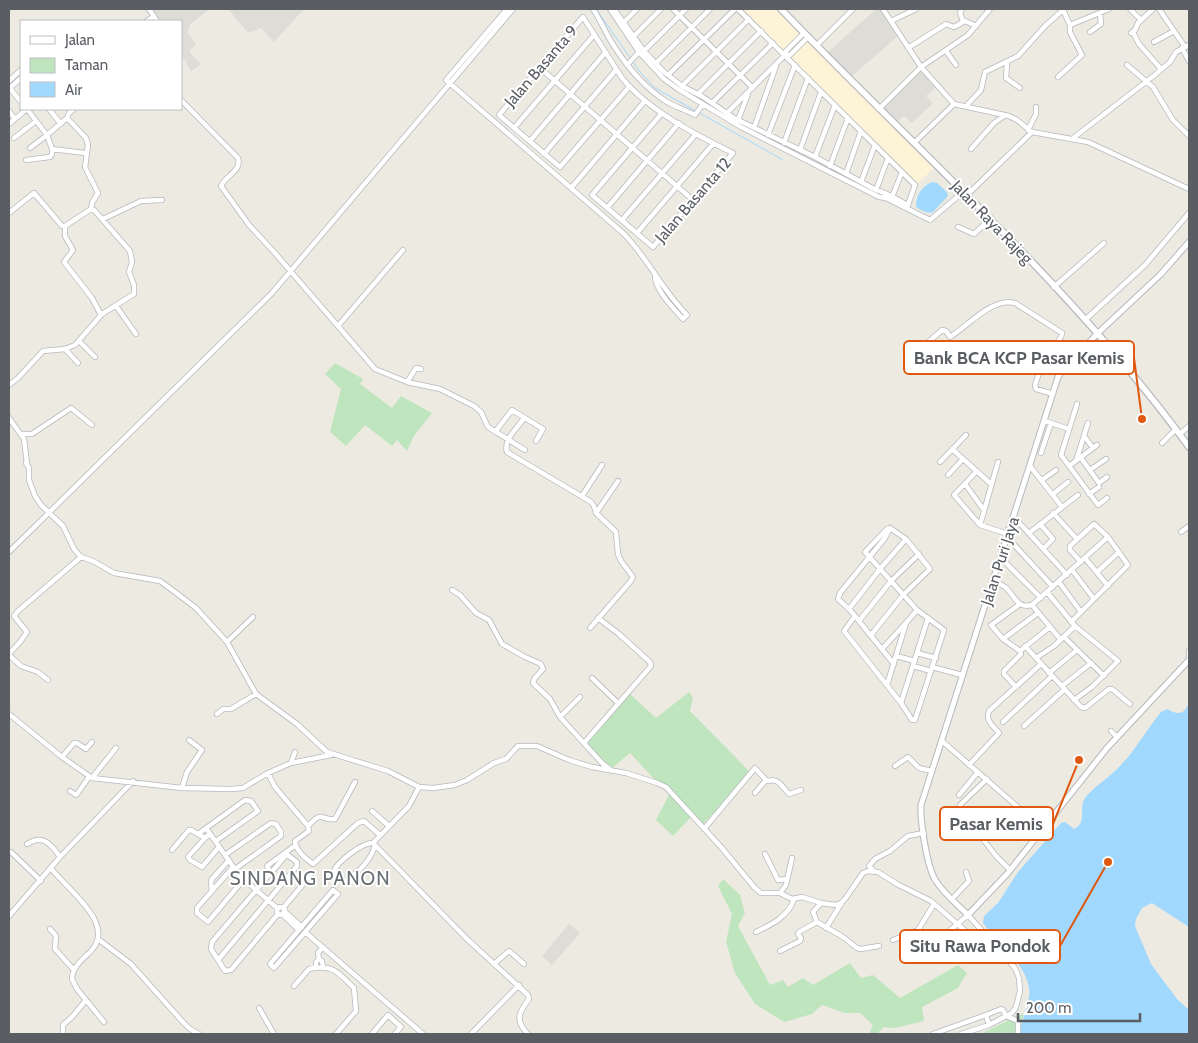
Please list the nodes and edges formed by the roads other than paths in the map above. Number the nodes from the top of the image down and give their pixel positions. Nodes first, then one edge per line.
1 (148, 9) edge
2 (508, 9) edge
3 (513, 9) edge
4 (593, 9) edge
5 (610, 9) edge
6 (614, 9) edge
7 (638, 9) edge
8 (661, 9) edge
9 (673, 9) edge
10 (686, 9) edge
11 (710, 9) edge
12 (737, 9) edge
13 (781, 9) edge
14 (853, 9) edge
15 (883, 9) edge
16 (916, 9) edge
17 (962, 9) edge
18 (990, 9) edge
19 (1063, 9) edge
20 (1108, 9) edge
21 (1130, 9) edge
22 (1153, 9) edge
23 (1159, 9) edge
24 (1100, 13) junction
25 (680, 15) junction
26 (154, 16) junction
27 (749, 19) junction
28 (148, 20) edge
29 (156, 20) edge
30 (1141, 20) junction
31 (891, 21) junction
32 (963, 21) junction
33 (624, 22) junction
34 (1070, 25) junction
35 (976, 26) junction
36 (692, 27) junction
37 (761, 31) junction
38 (1174, 31) junction
39 (1090, 32) dead end
40 (594, 35) junction
41 (806, 35) junction
42 (634, 36) junction
43 (704, 39) junction
44 (1154, 42) dead end
45 (773, 43) junction
46 (816, 45) junction
47 (1186, 47) edge
48 (908, 48) junction
49 (946, 51) junction
50 (641, 52) junction
51 (716, 52) junction
52 (605, 53) junction
53 (785, 56) junction
54 (1189, 61) edge
55 (630, 62) junction
56 (656, 63) junction
57 (1007, 63) junction
58 (728, 64) junction
59 (777, 64) junction
60 (956, 64) dead end
61 (795, 65) junction
62 (1127, 65) dead end
63 (540, 68) junction
64 (921, 68) junction
65 (1161, 69) junction
66 (616, 70) junction
67 (20, 71) edge
68 (668, 75) junction
69 (740, 76) junction
70 (1058, 77) dead end
71 (808, 78) junction
72 (20, 79) edge
73 (9, 81) edge
74 (554, 81) junction
75 (1147, 81) junction
76 (450, 84) junction
77 (682, 86) junction
78 (9, 87) edge
79 (629, 87) junction
80 (753, 88) junction
81 (1020, 88) dead end
82 (748, 92) junction
83 (821, 92) junction
84 (570, 94) junction
85 (698, 94) junction
86 (20, 99) edge
87 (182, 101) edge
88 (644, 102) junction
89 (712, 103) junction
90 (703, 104) junction
91 (954, 104) junction
92 (834, 105) junction
93 (966, 106) junction
94 (585, 107) junction
95 (1036, 107) dead end
96 (879, 108) junction
97 (28, 110) edge
98 (50, 110) edge
99 (73, 110) edge
100 (9, 111) edge
101 (662, 113) junction
102 (727, 113) junction
103 (1004, 116) junction
104 (67, 118) junction
105 (848, 118) junction
106 (15, 119) junction
107 (600, 120) junction
108 (738, 120) junction
109 (36, 121) junction
110 (679, 123) junction
111 (9, 124) edge
112 (60, 124) junction
113 (514, 128) junction
114 (754, 128) junction
115 (861, 131) junction
116 (1030, 131) junction
117 (617, 134) junction
118 (696, 134) junction
119 (47, 135) junction
120 (768, 135) junction
121 (1189, 136) edge
122 (14, 138) dead end
123 (1072, 139) junction
124 (530, 141) junction
125 (784, 143) junction
126 (914, 143) junction
127 (713, 144) junction
128 (875, 145) junction
129 (30, 148) dead end
130 (632, 148) junction
131 (52, 149) junction
132 (971, 149) dead end
133 (800, 150) junction
134 (84, 153) dead end
135 (544, 154) junction
136 (815, 158) junction
137 (888, 158) junction
138 (26, 160) dead end
139 (647, 160) junction
140 (830, 166) junction
141 (902, 172) junction
142 (662, 173) junction
143 (846, 174) junction
144 (861, 182) junction
145 (677, 186) junction
146 (572, 187) junction
147 (1189, 189) edge
148 (876, 190) junction
149 (965, 194) junction
150 (892, 197) junction
151 (162, 200) dead end
152 (693, 200) junction
153 (607, 208) junction
154 (91, 209) junction
155 (9, 213) edge
156 (1189, 213) edge
157 (991, 218) junction
158 (103, 219) junction
159 (622, 220) junction
160 (65, 226) junction
161 (958, 227) dead end
162 (637, 233) junction
163 (1189, 242) edge
164 (1104, 243) dead end
165 (403, 250) dead end
166 (291, 272) junction
167 (1054, 287) junction
168 (116, 306) junction
169 (101, 315) junction
170 (685, 317) dead end
171 (1085, 321) junction
172 (338, 326) junction
173 (1095, 331) junction
174 (136, 334) dead end
175 (79, 341) junction
176 (65, 349) junction
177 (95, 357) dead end
178 (909, 359) dead end
179 (78, 363) dead end
180 (421, 369) dead end
181 (407, 382) junction
182 (9, 385) edge
183 (1051, 393) junction
184 (1078, 404) dead end
185 (9, 418) edge
186 (524, 418) junction
187 (1045, 421) junction
188 (1051, 423) junction
189 (1088, 423) dead end
190 (92, 424) dead end
191 (1189, 426) edge
192 (1069, 429) junction
193 (1178, 431) junction
194 (495, 432) junction
195 (21, 434) junction
196 (966, 435) dead end
197 (1084, 436) junction
198 (508, 440) junction
199 (536, 441) dead end
200 (1162, 443) dead end
201 (1189, 447) edge
202 (952, 449) junction
203 (525, 450) dead end
204 (1041, 453) dead end
205 (963, 459) junction
206 (1078, 459) junction
207 (1106, 459) dead end
208 (940, 462) dead end
209 (998, 462) dead end
210 (602, 465) dead end
211 (1030, 466) junction
212 (1069, 466) junction
213 (1056, 470) dead end
214 (1090, 470) junction
215 (977, 471) junction
216 (948, 475) dead end
217 (1107, 476) dead end
218 (1042, 480) junction
219 (618, 481) dead end
220 (1068, 482) dead end
221 (965, 484) junction
222 (991, 484) junction
223 (1098, 486) dead end
224 (1053, 494) junction
225 (1089, 494) junction
226 (1078, 495) dead end
227 (582, 496) junction
228 (1107, 498) dead end
229 (1062, 507) junction
230 (984, 510) junction
231 (49, 513) junction
232 (596, 513) junction
233 (1053, 514) junction
234 (1014, 516) junction
235 (1040, 524) junction
236 (980, 525) junction
237 (1189, 526) edge
238 (1181, 532) dead end
239 (1028, 533) junction
240 (1006, 534) junction
241 (1108, 537) junction
242 (906, 539) junction
243 (1076, 539) junction
244 (1044, 550) junction
245 (9, 552) edge
246 (1119, 552) junction
247 (919, 554) junction
248 (869, 556) junction
249 (81, 557) junction
250 (1001, 558) junction
251 (1085, 558) junction
252 (1080, 562) junction
253 (880, 568) junction
254 (1072, 570) junction
255 (1096, 572) junction
256 (1067, 575) junction
257 (891, 581) junction
258 (994, 581) junction
259 (1059, 582) junction
260 (1108, 586) junction
261 (1053, 587) junction
262 (452, 590) dead end
263 (1047, 592) junction
264 (903, 594) junction
265 (1041, 598) junction
266 (1094, 599) junction
267 (1020, 604) junction
268 (1032, 605) junction
269 (849, 609) junction
270 (916, 610) junction
271 (1081, 612) junction
272 (1038, 613) junction
273 (855, 616) junction
274 (253, 617) dead end
275 (598, 618) junction
276 (928, 618) junction
277 (859, 621) junction
278 (1071, 622) junction
279 (906, 623) junction
280 (1075, 626) junction
281 (1050, 627) junction
282 (590, 628) dead end
283 (871, 636) junction
284 (1003, 639) junction
285 (1063, 639) junction
286 (227, 642) junction
287 (1025, 646) junction
288 (882, 649) junction
289 (1077, 650) junction
290 (1189, 651) edge
291 (1020, 652) junction
292 (917, 653) junction
293 (9, 655) edge
294 (896, 656) junction
295 (1189, 656) edge
296 (936, 658) junction
297 (1036, 658) junction
298 (1189, 660) edge
299 (1091, 663) junction
300 (894, 664) junction
301 (914, 664) junction
302 (1041, 664) junction
303 (932, 669) junction
304 (960, 675) junction
305 (1051, 675) junction
306 (1104, 676) junction
307 (592, 678) dead end
308 (48, 680) dead end
309 (887, 685) junction
310 (1016, 686) junction
311 (1063, 688) junction
312 (256, 694) junction
313 (580, 696) dead end
314 (1074, 700) junction
315 (901, 703) junction
316 (618, 704) junction
317 (1130, 704) dead end
318 (9, 714) edge
319 (217, 714) dead end
320 (560, 718) junction
321 (1003, 722) dead end
322 (1024, 726) dead end
323 (1111, 731) dead end
324 (1117, 737) junction
325 (189, 740) dead end
326 (942, 741) junction
327 (92, 742) dead end
328 (584, 743) junction
329 (116, 748) dead end
330 (295, 752) dead end
331 (333, 755) junction
332 (62, 757) junction
333 (290, 763) junction
334 (969, 765) junction
335 (895, 766) dead end
336 (612, 771) junction
337 (932, 771) junction
338 (978, 772) junction
339 (268, 773) junction
340 (91, 777) junction
341 (766, 780) junction
342 (987, 780) junction
343 (133, 781) junction
344 (355, 782) dead end
345 (419, 787) junction
346 (182, 788) junction
347 (801, 790) dead end
348 (70, 791) dead end
349 (754, 793) dead end
350 (959, 795) dead end
351 (372, 811) dead end
352 (308, 826) junction
353 (389, 826) junction
354 (206, 828) junction
355 (1042, 828) junction
356 (704, 829) junction
357 (924, 833) junction
358 (198, 834) junction
359 (210, 834) junction
360 (380, 835) junction
361 (205, 838) junction
362 (216, 841) junction
363 (27, 844) dead end
364 (374, 844) junction
365 (219, 847) junction
366 (293, 847) dead end
367 (172, 850) dead end
368 (9, 852) edge
369 (286, 854) junction
370 (765, 854) dead end
371 (225, 855) junction
372 (60, 857) junction
373 (792, 858) dead end
374 (228, 860) junction
375 (51, 868) junction
376 (234, 868) junction
377 (874, 871) junction
378 (966, 872) dead end
379 (1008, 872) junction
380 (270, 874) junction
381 (311, 876) dead end
382 (244, 879) junction
383 (787, 879) junction
384 (41, 880) junction
385 (256, 890) junction
386 (212, 891) junction
387 (780, 893) junction
388 (794, 899) junction
389 (952, 899) junction
390 (268, 900) junction
391 (820, 903) junction
392 (841, 903) junction
393 (934, 904) junction
394 (318, 908) junction
395 (281, 911) junction
396 (322, 912) junction
397 (968, 915) junction
398 (9, 916) edge
399 (817, 922) junction
400 (958, 925) junction
401 (300, 928) junction
402 (826, 928) junction
403 (50, 929) dead end
404 (305, 932) junction
405 (756, 932) dead end
406 (98, 939) junction
407 (893, 940) dead end
408 (879, 946) dead end
409 (931, 946) dead end
410 (323, 947) junction
411 (780, 950) dead end
412 (1004, 953) junction
413 (319, 959) junction
414 (218, 960) junction
415 (494, 964) junction
416 (524, 964) dead end
417 (316, 967) junction
418 (323, 967) junction
419 (74, 970) junction
420 (294, 986) dead end
421 (519, 986) junction
422 (86, 1000) junction
423 (259, 1008) dead end
424 (986, 1015) junction
425 (1006, 1016) junction
426 (104, 1022) dead end
427 (989, 1024) junction
428 (63, 1034) edge
429 (199, 1034) edge
430 (274, 1034) edge
431 (336, 1034) edge
432 (372, 1034) edge
433 (395, 1034) edge
434 (423, 1034) edge
435 (471, 1034) edge
436 (527, 1034) edge
437 (933, 1034) edge
438 (961, 1034) edge
439 (1018, 1034) edge

1 - 26 street
2 - 76 street
3 - 76 street
4 - 55 street
5 - 50 street
6 - 33 street
7 - 33 street
8 - 42 street
9 - 25 street
10 - 25 street
11 - 36 street
12 - 27 street
12 - 43 street
13 - 41 main road, Jalan Raya Rajeg
14 - 46 street
15 - 31 street
16 - 31 street
17 - 32 street
18 - 35 street
19 - 34 street
19 - 57 street
20 - 24 street
21 - 30 street
22 - 30 street
23 - 38 street
24 - 34 street
24 - 39 street
25 - 36 street
25 - 50 street
26 - 28 street
26 - 29 street
27 - 37 street
27 - 51 street
30 - 65 street
31 - 48 street
32 - 35 street
32 - 48 street
33 - 42 street
34 - 70 street
35 - 49 street
36 - 43 street
36 - 56 street
37 - 45 street
37 - 58 street
38 - 44 street
38 - 47 street
40 - 52 street
40 - 63 street, Jalan Basanta 9
40 - 74 street
41 - 46 main road, Jalan Raya Rajeg
41 - 53 street
42 - 50 street
43 - 51 street
43 - 68 street
45 - 53 street
45 - 69 street
46 - 96 main road, Jalan Raya Rajeg
47 - 54 street
47 - 65 street
48 - 64 street
49 - 60 street
49 - 64 street
50 - 55 street
50 - 56 street
50 - 90 street
51 - 58 street
51 - 77 street
52 - 66 street
52 - 84 street
53 - 59 street
53 - 61 street
55 - 90 street
56 - 68 street
57 - 81 street
57 - 93 street
58 - 69 street
58 - 85 street
59 - 80 street
59 - 114 street
61 - 71 street
61 - 120 street
62 - 75 street
63 - 74 street
63 - 113 street, Jalan Basanta 9
64 - 91 street
64 - 96 street
65 - 75 street
66 - 79 street
66 - 94 street
67 - 73 street
68 - 77 street
69 - 80 street
69 - 89 street
71 - 83 street
71 - 125 street
72 - 78 street
74 - 84 street
74 - 113 street
75 - 121 street
75 - 123 street
76 - 146 street
76 - 166 street
77 - 85 street
78 - 86 street
79 - 88 street
79 - 107 street
80 - 82 street
82 - 102 street
82 - 108 street
83 - 92 street
83 - 133 street
84 - 94 street
84 - 124 street
85 - 89 street
87 - 166 street
88 - 101 street
88 - 117 street
89 - 102 street
90 - 149 street
91 - 93 street
91 - 126 street
92 - 105 street
92 - 136 street
93 - 103 street
94 - 107 street
94 - 135 street
95 - 116 street
96 - 126 main road, Jalan Raya Rajeg
97 - 106 street
97 - 109 street
98 - 112 street
99 - 104 street
100 - 106 street
101 - 110 street
101 - 130 street
102 - 108 street
103 - 116 street
103 - 132 street
104 - 112 street
104 - 154 street
105 - 115 street
105 - 140 street
106 - 111 street
107 - 117 street
107 - 135 street
108 - 114 street
109 - 119 street
109 - 122 street
110 - 118 street
110 - 139 street
112 - 119 street
113 - 124 street
114 - 120 street
115 - 128 street
115 - 143 street
116 - 123 street
116 - 149 street
117 - 130 street
117 - 146 street
118 - 127 street
118 - 142 street
119 - 129 street
119 - 131 street
120 - 125 street
123 - 147 street
124 - 135 street
125 - 133 street
126 - 149 main road, Jalan Raya Rajeg
127 - 145 street
127 - 152 street, Jalan Basanta 12
128 - 137 street
128 - 144 street
130 - 139 street
130 - 153 street
131 - 134 street
131 - 138 street
133 - 136 street
136 - 140 street
137 - 141 street
137 - 148 street
139 - 142 street
139 - 153 street
140 - 143 street
141 - 150 street
141 - 150 street
142 - 145 street
142 - 159 street
143 - 144 street
144 - 148 street
145 - 152 street
145 - 162 street
146 - 170 street
148 - 150 street
149 - 157 main road, Jalan Raya Rajeg
151 - 158 street
152 - 162 street, Jalan Basanta 12
153 - 159 street
154 - 158 street
154 - 160 street
155 - 160 street
156 - 171 street
157 - 161 street
157 - 167 main road, Jalan Raya Rajeg
158 - 168 street
159 - 162 street
160 - 169 street
163 - 173 street, Jalan Puri Jaya
164 - 167 street
165 - 172 street
166 - 172 street
166 - 231 street
167 - 171 main road, Jalan Raya Rajeg
168 - 169 street
168 - 174 street
169 - 175 street
171 - 173 main road, Jalan Raya Rajeg
172 - 181 street
173 - 183 street, Jalan Puri Jaya
173 - 193 main road, Jalan Raya Rajeg
175 - 176 street
175 - 177 street
176 - 179 street
176 - 182 street
178 - 183 street
180 - 181 street
181 - 194 street
183 - 187 street, Jalan Puri Jaya
184 - 192 street
185 - 195 street
186 - 194 street
186 - 198 street
186 - 199 street
187 - 188 street
187 - 211 street, Jalan Puri Jaya
188 - 192 street
188 - 204 street
189 - 197 street
190 - 195 street
191 - 193 street
192 - 212 street
193 - 200 street
193 - 201 main road, Jalan Raya Rajeg
194 - 198 street
195 - 231 street
196 - 202 street
197 - 206 street
197 - 206 street
198 - 203 street
198 - 227 street
202 - 205 street
202 - 208 street
205 - 215 street
205 - 216 street
206 - 212 street
206 - 214 street
207 - 214 street
209 - 222 street
210 - 227 street
211 - 218 street
211 - 234 street, Jalan Puri Jaya
212 - 225 street
213 - 218 street
214 - 217 street
215 - 221 street
215 - 222 street
218 - 224 street
219 - 232 street
220 - 224 street
221 - 230 street
221 - 236 street
222 - 230 street
223 - 225 street
224 - 229 street
225 - 228 street
226 - 229 street
227 - 232 street
229 - 233 street
230 - 236 street
231 - 245 street
231 - 249 street
232 - 275 street
233 - 235 street
233 - 243 street
234 - 239 street
234 - 240 street, Jalan Puri Jaya
235 - 239 street
235 - 244 street
236 - 240 street
237 - 238 street
239 - 244 street
240 - 250 street, Jalan Puri Jaya
240 - 261 street
241 - 243 street
241 - 246 street
241 - 251 street
242 - 247 street
242 - 248 street
242 - 253 street
243 - 252 street
244 - 256 street
246 - 255 street
246 - 260 street
247 - 257 street
247 - 264 street
248 - 253 street
248 - 269 street
249 - 286 street
249 - 293 street
250 - 258 street, Jalan Puri Jaya
250 - 265 street
251 - 252 street
251 - 255 street
252 - 254 street
253 - 257 street
253 - 269 street
254 - 256 street
254 - 266 street
255 - 260 street
256 - 259 street
257 - 264 street
257 - 277 street
258 - 267 street
258 - 304 street, Jalan Puri Jaya
259 - 261 street
259 - 271 street
260 - 266 street
261 - 263 street
262 - 320 street
263 - 265 street
263 - 278 street
264 - 270 street
264 - 283 street
265 - 268 street
266 - 271 street
267 - 268 street
267 - 284 street
268 - 272 street
269 - 273 street
270 - 276 street
270 - 279 street
271 - 278 street
272 - 281 street
272 - 284 street
273 - 277 street
273 - 309 street
274 - 286 street
275 - 282 street
275 - 316 street
276 - 292 street
276 - 296 street
277 - 283 street
278 - 280 street
279 - 288 street
279 - 294 street
280 - 285 street
280 - 306 street
281 - 285 street
281 - 287 street
283 - 288 street
284 - 291 street
285 - 289 street
285 - 297 street
286 - 312 street
287 - 291 street
287 - 297 street
288 - 300 street
289 - 299 street
289 - 305 street
290 - 295 street
291 - 310 street
292 - 296 street
292 - 301 street
293 - 308 street
294 - 300 street
294 - 301 street
296 - 303 street
297 - 302 street
298 - 324 street
299 - 306 street
299 - 311 street
300 - 309 street
301 - 303 street
301 - 315 street
302 - 305 street
302 - 310 street
303 - 304 street
303 - 315 street
304 - 326 street, Jalan Puri Jaya
305 - 311 street
305 - 321 street
306 - 314 street
307 - 316 street
309 - 315 street
310 - 334 street
311 - 314 street
311 - 322 street
312 - 319 street
312 - 331 street
313 - 320 street
314 - 317 street
316 - 328 street
318 - 332 street
320 - 328 street
323 - 324 street
324 - 355 street
325 - 346 street
326 - 334 street
326 - 337 street, Jalan Puri Jaya
327 - 332 street
328 - 336 street
329 - 340 street
330 - 333 street
331 - 333 street
331 - 345 street
332 - 340 street
333 - 339 street
334 - 338 street
335 - 337 street
336 - 345 street
336 - 356 street
337 - 357 street, Jalan Puri Jaya
338 - 342 street
338 - 350 street
339 - 346 street
339 - 352 street
340 - 343 street
340 - 348 street
341 - 347 street
341 - 349 street
341 - 356 street
342 - 355 street
342 - 379 street
343 - 346 street
343 - 372 street
344 - 352 street
345 - 353 street
351 - 353 street
352 - 360 street
353 - 360 street
354 - 358 street
354 - 359 street
354 - 362 street
355 - 379 street
356 - 387 street
357 - 377 street
357 - 389 street, Jalan Puri Jaya
358 - 361 street
358 - 367 street
359 - 361 street
359 - 362 street
360 - 364 street
361 - 365 street
362 - 365 street
363 - 372 street
364 - 364 street
364 - 415 street
365 - 371 street
366 - 369 street
368 - 384 street
369 - 380 street
369 - 380 street
369 - 390 street
370 - 383 street
371 - 374 street
371 - 376 street
372 - 375 street
373 - 383 street
374 - 376 street
374 - 386 street
375 - 384 street
375 - 406 street
376 - 382 street
376 - 386 street
377 - 392 street
377 - 393 street
378 - 389 street
379 - 397 street
380 - 385 street
381 - 395 street
382 - 385 street
382 - 386 street
383 - 387 street
384 - 398 street
385 - 390 street
385 - 414 street
387 - 388 street
388 - 391 street
388 - 405 street
389 - 397 street, Jalan Puri Jaya
390 - 395 street
390 - 414 street
391 - 392 street
391 - 399 street
392 - 402 street
393 - 400 street
393 - 407 street
394 - 396 street
394 - 396 street
394 - 401 street
395 - 401 street
395 - 414 street
396 - 404 street
397 - 400 street
397 - 412 street
399 - 402 street
399 - 411 street
400 - 409 street
400 - 412 street
401 - 404 street
402 - 408 street
403 - 419 street
404 - 410 street
406 - 419 street
406 - 429 street
410 - 413 street
410 - 434 street
412 - 425 street
413 - 417 street
413 - 418 street
415 - 416 street
415 - 421 street
417 - 418 street
417 - 420 street
418 - 431 street
419 - 422 street
421 - 435 street
421 - 436 street
422 - 426 street
422 - 428 street
423 - 430 street
424 - 425 street
424 - 427 street
424 - 437 street
425 - 427 street
425 - 439 street
427 - 438 street
432 - 433 street

